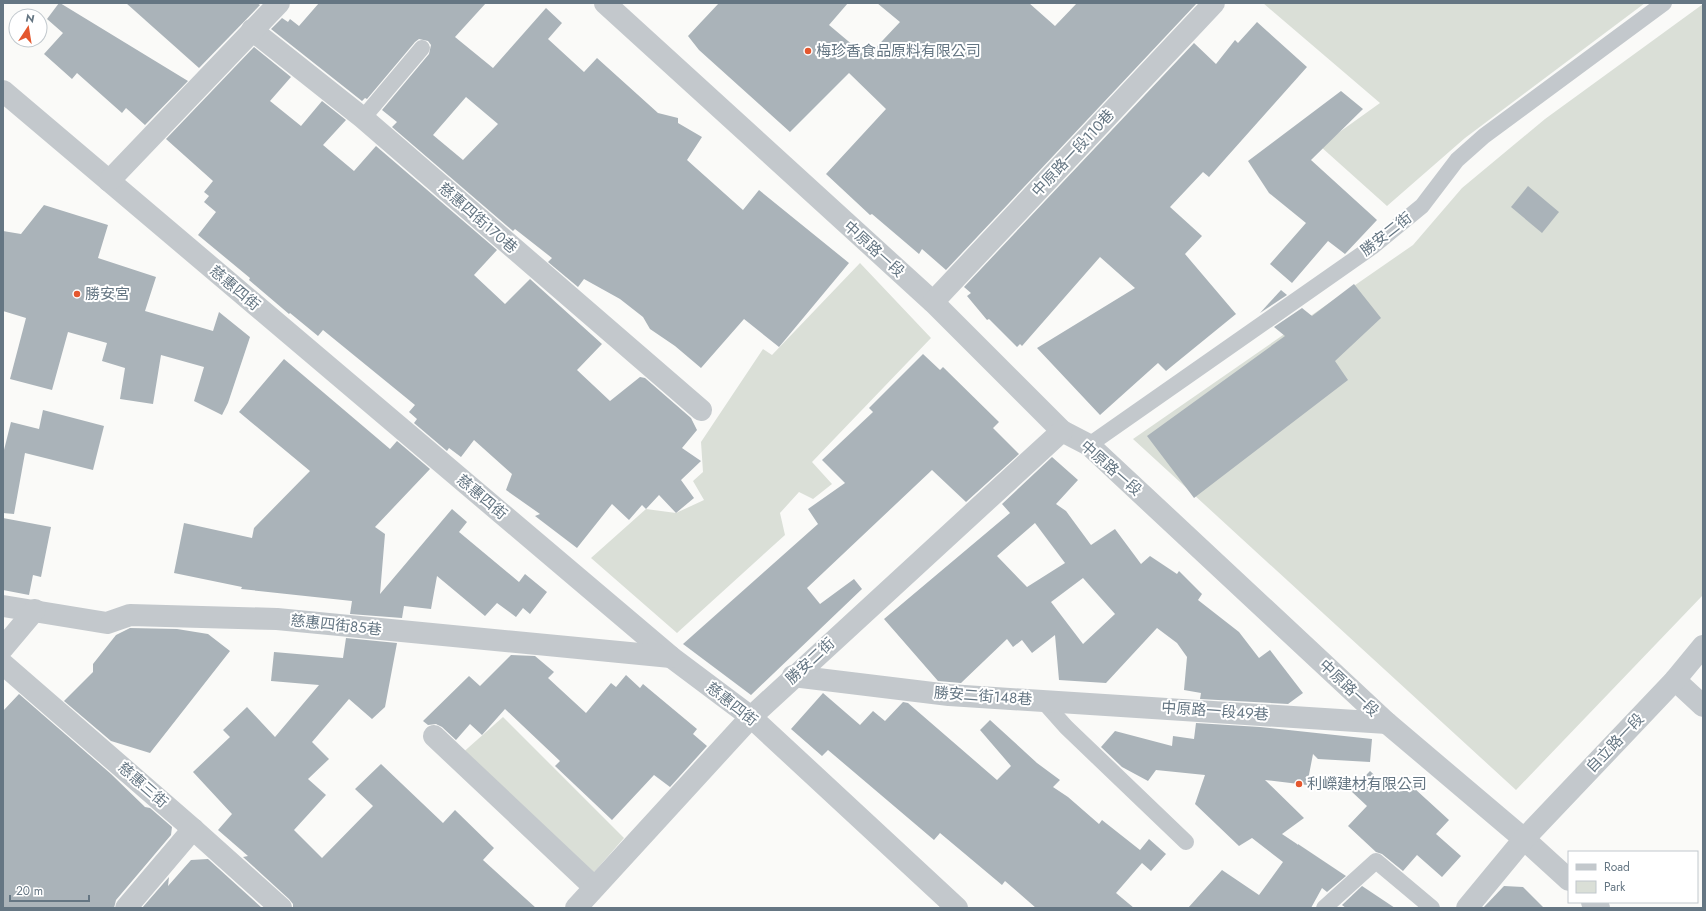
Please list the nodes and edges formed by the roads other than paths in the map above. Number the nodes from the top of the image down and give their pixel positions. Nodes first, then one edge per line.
1 (279, 3) edge
2 (605, 3) edge
3 (1214, 3) edge
4 (1664, 3) edge
5 (252, 30) junction
6 (422, 48) dead end
7 (3, 91) edge
8 (363, 118) junction
9 (109, 181) junction
10 (933, 302) junction
11 (701, 410) dead end
12 (1062, 431) junction
13 (1089, 445) junction
14 (3, 606) edge
15 (35, 610) junction
16 (1703, 646) edge
17 (3, 648) edge
18 (670, 657) junction
19 (3, 664) edge
20 (793, 676) junction
21 (1675, 680) junction
22 (1042, 700) junction
23 (1703, 706) edge
24 (751, 717) junction
25 (1387, 723) junction
26 (434, 736) dead end
27 (193, 829) junction
28 (1524, 839) junction
29 (1186, 842) dead end
30 (1568, 879) edge
31 (594, 887) junction
32 (126, 908) edge
33 (281, 908) edge
34 (576, 908) edge
35 (957, 908) edge
36 (1324, 908) edge
37 (1432, 908) edge
38 (1468, 908) edge

1 - 5 street
2 - 10 street, 中原路一段
3 - 10 street, 中原路一段110巷
4 - 13 lane, 勝安二街
5 - 8 street, 慈惠四街170巷
5 - 9 street
6 - 8 lane
7 - 9 street, 慈惠四街
8 - 11 street, 慈惠四街170巷
9 - 18 street, 慈惠四街
10 - 12 street, 中原路一段
12 - 13 street, 中原路一段
12 - 20 street, 勝安二街
13 - 25 street, 中原路一段
14 - 15 street, 慈惠四街85巷
15 - 17 street
15 - 18 street, 慈惠四街85巷
16 - 21 street, 自立路一段
18 - 24 street, 慈惠四街
19 - 27 street, 慈惠三街
20 - 22 street, 勝安二街148巷
20 - 24 street, 勝安二街
21 - 23 street
21 - 28 street, 自立路一段
22 - 25 street, 中原路一段49巷
22 - 29 lane, 勝安二街148巷
24 - 31 street, 勝安二街
24 - 35 street, 慈惠四街
25 - 28 street, 中原路一段
26 - 31 street
27 - 32 street
27 - 33 street, 慈惠三街
28 - 30 street, 中原路一段
28 - 38 street, 自立路一段
31 - 34 street, 勝安二街
36 - 37 lane

